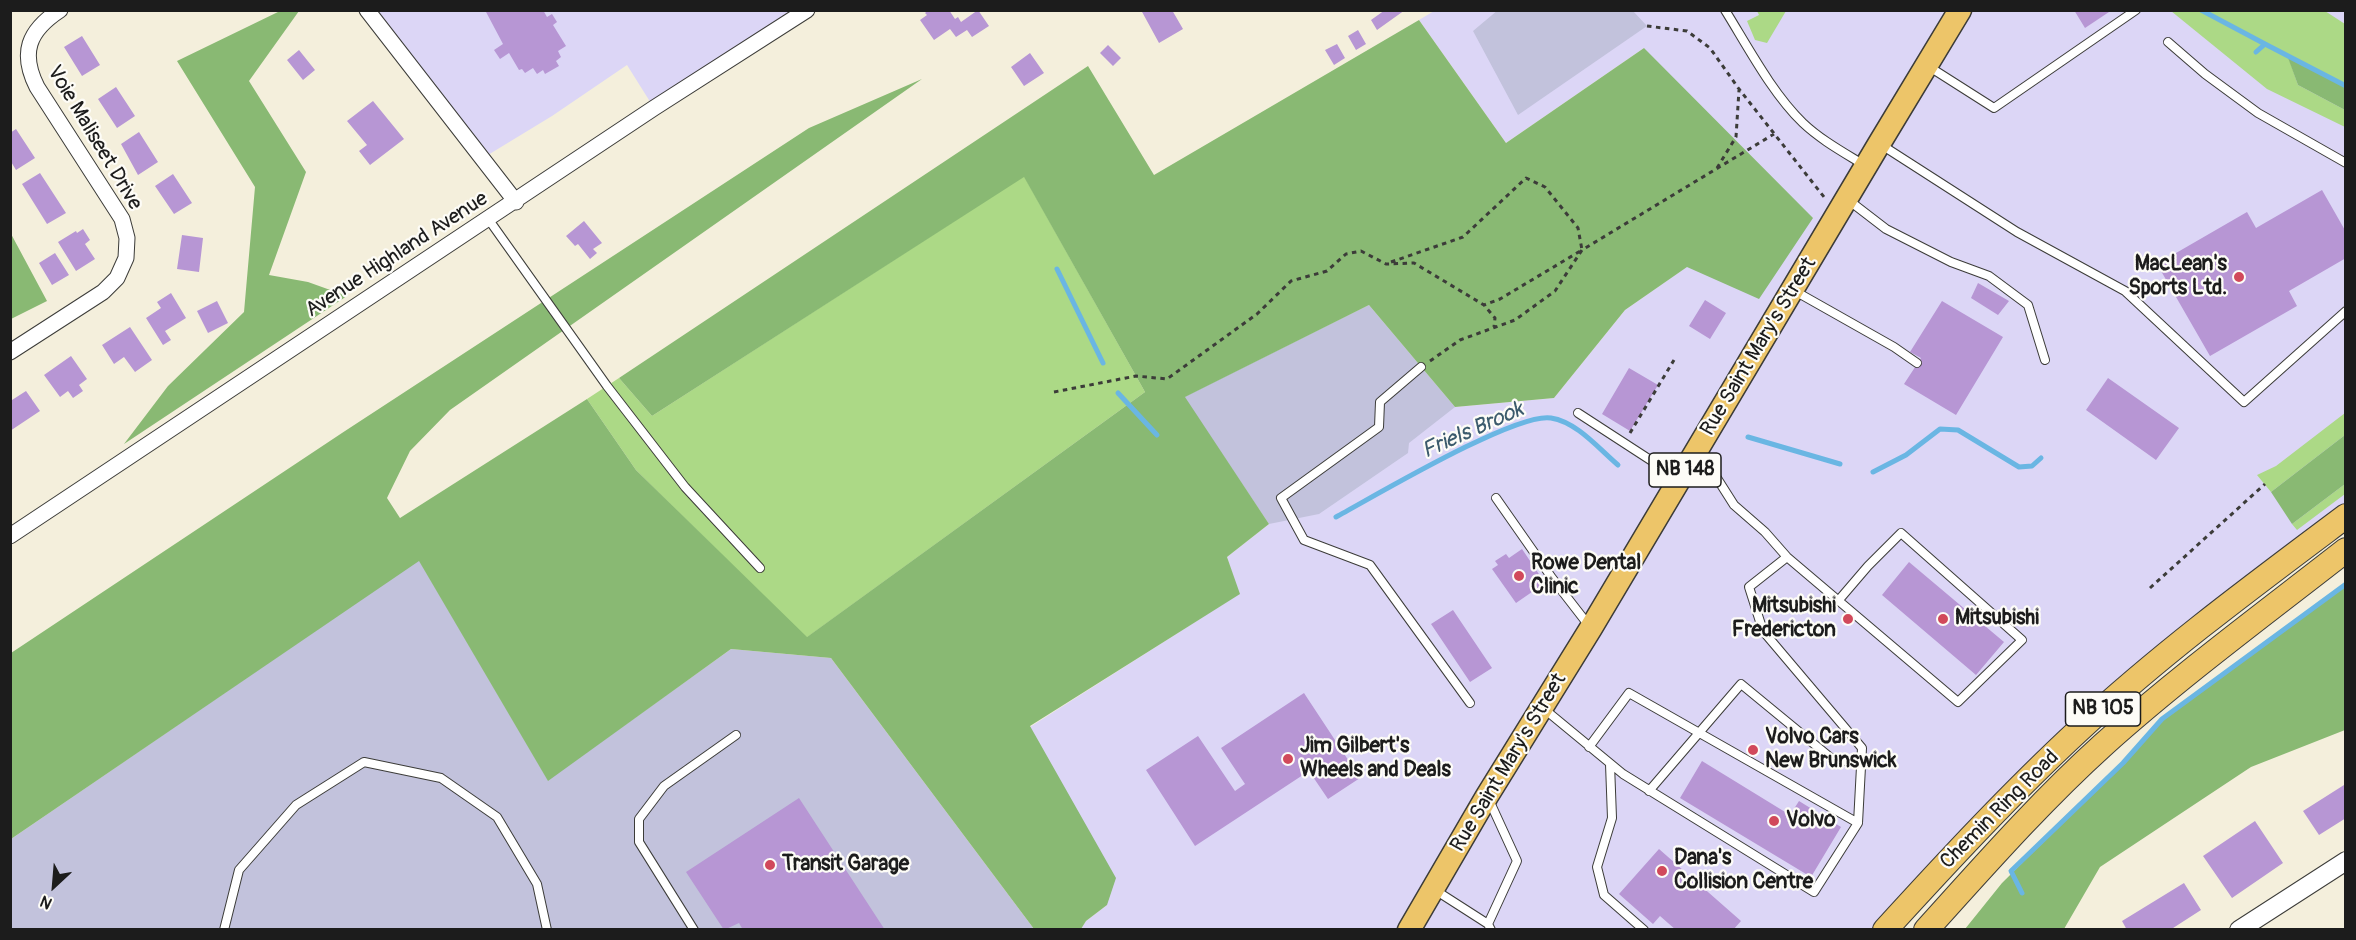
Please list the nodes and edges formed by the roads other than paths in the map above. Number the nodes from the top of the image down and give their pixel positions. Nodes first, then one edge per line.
1 (60, 10) edge
2 (367, 10) edge
3 (1725, 10) edge
4 (1960, 10) edge
5 (2136, 10) edge
6 (797, 13) edge
7 (2168, 42) dead end
8 (1927, 65) junction
9 (1879, 144) junction
10 (2346, 164) edge
11 (1866, 166) junction
12 (1847, 199) junction
13 (516, 202) junction
14 (489, 220) junction
15 (1792, 290) junction
16 (2346, 311) edge
17 (10, 352) edge
18 (2045, 360) dead end
19 (1917, 363) dead end
20 (1421, 367) road end
21 (1578, 413) dead end
22 (1698, 449) junction
23 (1679, 479) junction
24 (1496, 498) dead end
25 (2346, 516) edge
26 (10, 536) edge
27 (2346, 550) edge
28 (1787, 557) junction
29 (760, 568) dead end
30 (1839, 601) junction
31 (1591, 628) junction
32 (1470, 703) dead end
33 (1542, 707) junction
34 (1699, 733) junction
35 (736, 735) dead end
36 (1589, 747) junction
37 (1610, 764) junction
38 (1861, 764) junction
39 (1649, 790) junction
40 (1487, 796) junction
41 (1858, 823) junction
42 (2346, 861) edge
43 (1433, 889) junction
44 (1490, 927) edge
45 (224, 930) edge
46 (547, 930) edge
47 (694, 930) edge
48 (1409, 930) edge
49 (1644, 930) edge
50 (1885, 930) edge
51 (1926, 930) edge
52 (2239, 930) edge

1 - 17 street, Voie Maliseet Drive
2 - 13 street
3 - 11 lane
4 - 8 main road, Rue Saint Mary's Street / NB 148
5 - 8 lane
6 - 13 street, Avenue Highland Avenue
7 - 10 lane
8 - 9 main road, Rue Saint Mary's Street / NB 148
9 - 11 main road, Rue Saint Mary's Street / NB 148
9 - 16 lane
11 - 12 main road, Rue Saint Mary's Street / NB 148
12 - 15 main road, Rue Saint Mary's Street / NB 148
12 - 18 lane
13 - 14 street, Avenue Highland Avenue
14 - 26 street, Avenue Highland Avenue
14 - 29 lane
15 - 19 lane
15 - 22 main road, Rue Saint Mary's Street / NB 148
20 - 32 lane
21 - 23 lane
22 - 23 main road, Rue Saint Mary's Street / NB 148
22 - 28 lane
23 - 31 main road, Rue Saint Mary's Street / NB 148
24 - 31 lane
25 - 50 highway, Chemin Ring Road / NB 105
27 - 51 highway, Chemin Ring Road / NB 105
28 - 30 lane
28 - 38 lane
30 - 30 lane
31 - 33 main road, Rue Saint Mary's Street / NB 148
33 - 36 lane
33 - 40 main road, Rue Saint Mary's Street / NB 148
34 - 36 lane
34 - 38 lane
34 - 39 lane
34 - 41 lane
35 - 47 lane
36 - 37 lane
37 - 39 lane
37 - 49 lane
38 - 41 lane
39 - 41 lane
40 - 43 main road, Rue Saint Mary's Street / NB 148
40 - 44 lane
42 - 52 street
43 - 44 lane
43 - 48 main road, Rue Saint Mary's Street / NB 148
45 - 46 lane

